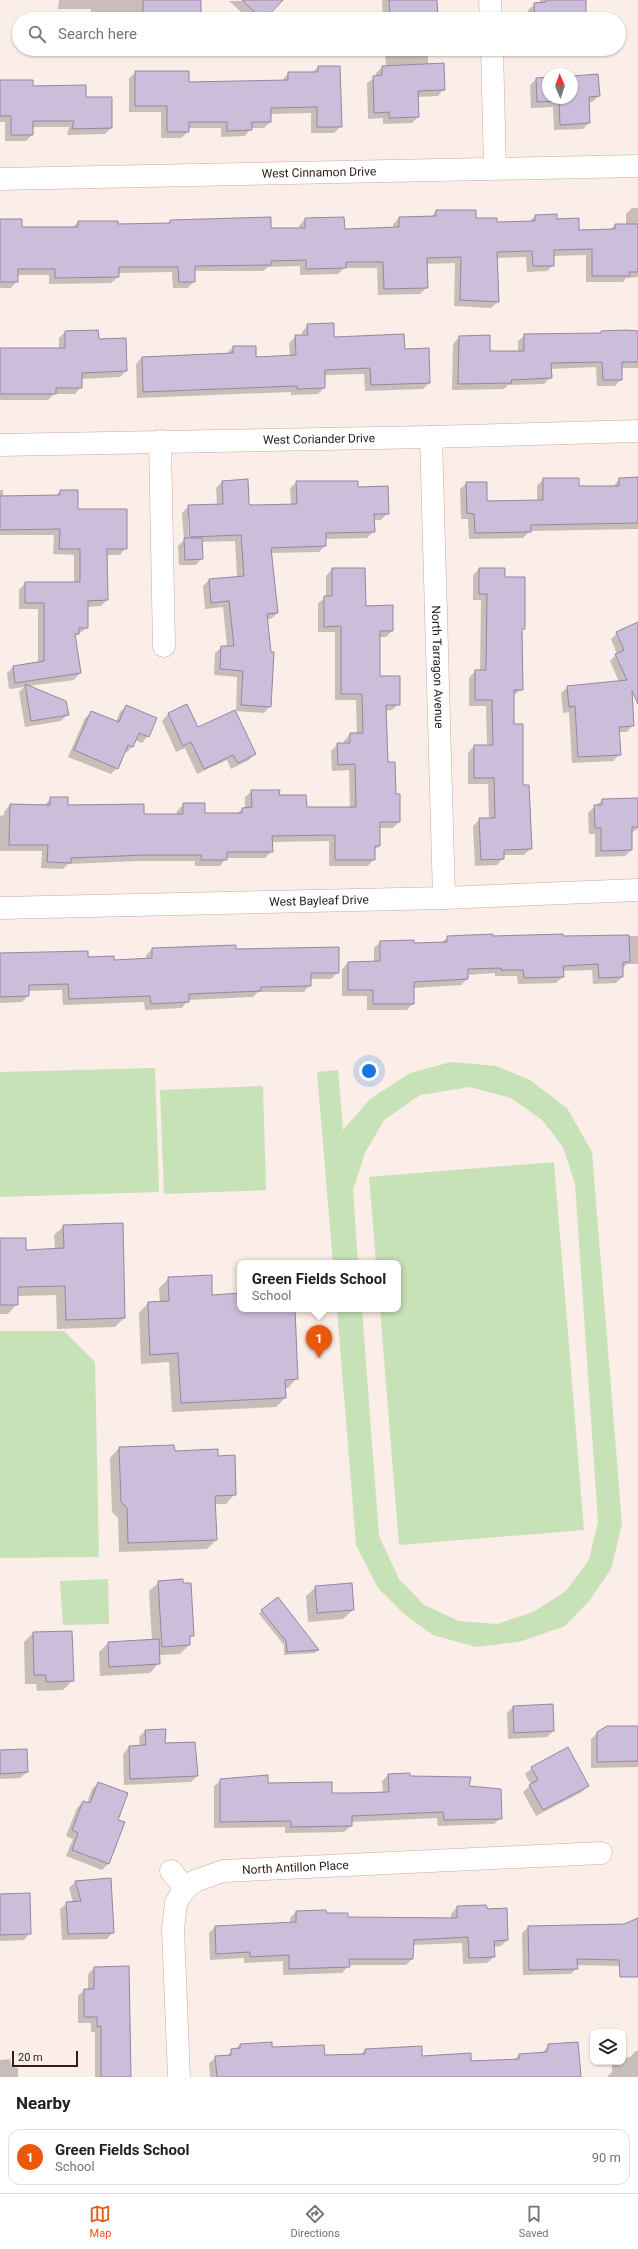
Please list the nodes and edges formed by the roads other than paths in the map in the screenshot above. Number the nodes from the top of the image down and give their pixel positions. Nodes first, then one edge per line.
1 (490, 0) edge
2 (491, 12) edge
3 (492, 56) edge
4 (638, 166) edge
5 (495, 168) junction
6 (0, 179) edge
7 (638, 431) edge
8 (431, 437) junction
9 (160, 441) junction
10 (0, 445) edge
11 (164, 646) dead end
12 (638, 890) edge
13 (444, 898) junction
14 (0, 908) edge
15 (601, 1853) dead end
16 (171, 1872) dead end
17 (186, 1889) junction
18 (179, 2077) edge

1 - 2 street
3 - 5 street
4 - 5 street, West Cinnamon Drive
5 - 6 street, West Cinnamon Drive
7 - 8 street, West Coriander Drive
8 - 9 street, West Coriander Drive
8 - 13 street, North Tarragon Avenue
9 - 10 street, West Coriander Drive
9 - 11 street
12 - 13 street, West Bayleaf Drive
13 - 14 street, West Bayleaf Drive
15 - 17 street, North Antillon Place
16 - 17 street
17 - 18 street, North Antillon Place

